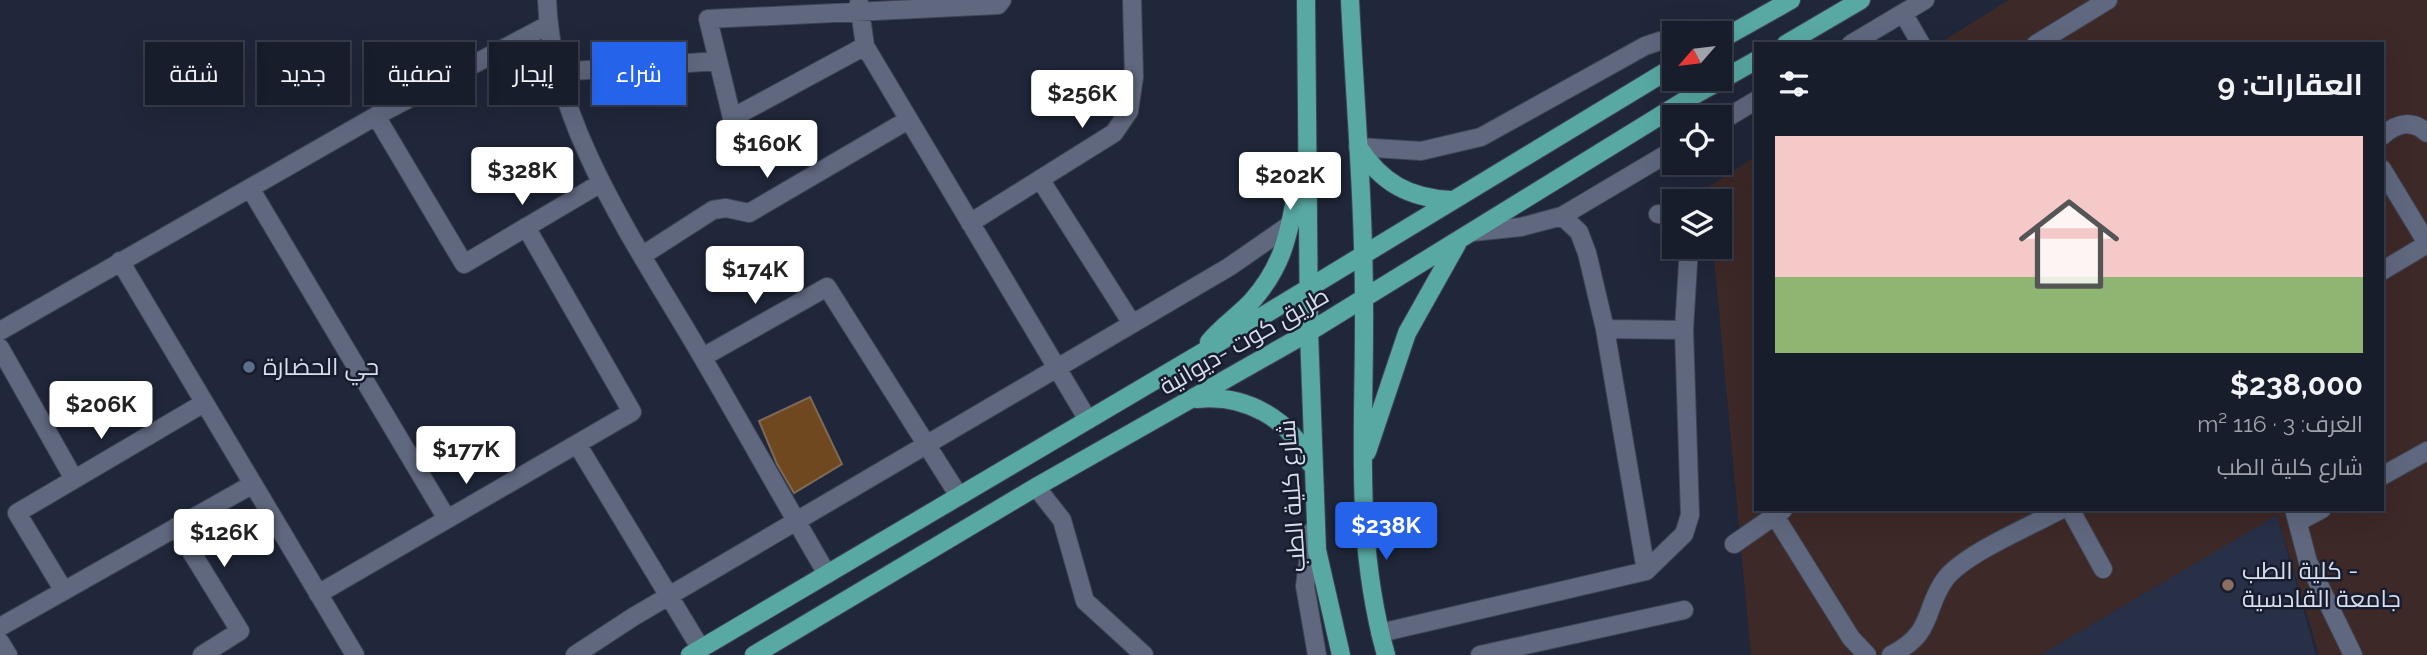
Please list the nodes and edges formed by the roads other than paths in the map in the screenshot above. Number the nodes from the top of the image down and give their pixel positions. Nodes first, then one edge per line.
1 (547, 0) edge
2 (1132, 0) edge
3 (1306, 0) edge
4 (1350, 0) edge
5 (1791, 0) edge
6 (1861, 0) edge
7 (1925, 0) edge
8 (2108, 0) edge
9 (1000, 3) edge
10 (859, 6) edge
11 (1903, 13) junction
12 (548, 25) junction
13 (1732, 33) edge
14 (1662, 41) edge
15 (552, 42) edge
16 (1789, 42) edge
17 (1855, 42) edge
18 (1920, 42) edge
19 (2039, 42) edge
20 (865, 46) junction
21 (718, 61) junction
22 (1754, 62) edge
23 (578, 71) edge
24 (1662, 74) edge
25 (1754, 102) edge
26 (571, 105) edge
27 (1732, 115) edge
28 (376, 116) junction
29 (908, 120) junction
30 (2427, 133) edge
31 (2384, 135) edge
32 (1309, 139) junction
33 (1358, 147) junction
34 (1662, 157) edge
35 (2384, 172) edge
36 (1040, 179) junction
37 (601, 183) junction
38 (250, 188) junction
39 (1451, 200) junction
40 (1562, 216) junction
41 (970, 223) junction
42 (1292, 224) junction
43 (526, 227) junction
44 (1466, 237) junction
45 (2427, 244) edge
46 (1364, 252) junction
47 (643, 255) junction
48 (1688, 259) edge
49 (120, 261) junction
50 (2384, 270) edge
51 (1309, 286) junction
52 (1364, 299) junction
53 (1131, 323) junction
54 (1605, 329) junction
55 (1684, 330) junction
56 (0, 331) edge
57 (1309, 332) junction
58 (0, 348) edge
59 (1203, 352) junction
60 (703, 357) junction
61 (1055, 367) junction
62 (1193, 400) junction
63 (204, 403) junction
64 (1088, 420) junction
65 (577, 444) junction
66 (926, 444) junction
67 (2427, 451) edge
68 (1312, 468) junction
69 (1360, 472) junction
70 (2384, 475) edge
71 (74, 480) junction
72 (253, 484) junction
73 (1036, 486) junction
74 (959, 496) junction
75 (1315, 510) junction
76 (2058, 511) edge
77 (2071, 511) edge
78 (2315, 511) edge
79 (1780, 513) edge
80 (2296, 516) edge
81 (447, 519) junction
82 (796, 521) junction
83 (176, 527) junction
84 (1734, 544) dead end
85 (2103, 569) dead end
86 (1646, 571) junction
87 (827, 574) junction
88 (64, 591) junction
89 (318, 594) junction
90 (668, 597) junction
91 (1684, 610) dead end
92 (0, 627) edge
93 (1380, 633) junction
94 (0, 642) edge
95 (695, 652) edge
96 (8, 655) edge
97 (202, 655) edge
98 (355, 655) edge
99 (575, 655) edge
100 (754, 655) edge
101 (1144, 655) edge
102 (1317, 655) edge
103 (1341, 655) edge
104 (1386, 655) edge
105 (1480, 655) edge
106 (1867, 655) edge
107 (1891, 655) edge
108 (2353, 655) edge

1 - 12 street
2 - 36 street
3 - 32 main road
4 - 33 main road
5 - 13 main road
6 - 16 main road
7 - 11 street
8 - 19 street
9 - 10 street
10 - 20 street
10 - 21 street
11 - 17 street
11 - 18 street
12 - 15 street
12 - 28 street
14 - 33 street
20 - 21 street
20 - 29 street
21 - 23 street
22 - 44 main road, طريق كوت -ديوانية
24 - 39 main road, طريق كوت -ديوانية
25 - 27 street
26 - 37 street
28 - 38 street
28 - 43 street
29 - 41 street
29 - 47 street
30 - 31 street
32 - 42 main road
32 - 51 main road, شارع كلية الطب
33 - 39 main road
33 - 46 main road
34 - 40 street
35 - 45 street
36 - 41 street
36 - 53 street
37 - 43 street
37 - 47 street
38 - 49 street
38 - 81 street
39 - 46 main road, طريق كوت -ديوانية
40 - 44 street
40 - 54 street
41 - 61 street
42 - 53 street
42 - 59 main road
43 - 65 street
44 - 52 main road, طريق كوت -ديوانية
44 - 69 main road
45 - 50 street
46 - 51 main road, طريق كوت -ديوانية
46 - 52 main road
47 - 60 street
48 - 55 street
49 - 56 street
49 - 63 street
51 - 57 main road, شارع كلية الطب
51 - 59 main road, طريق كوت -ديوانية
52 - 57 main road, طريق كوت -ديوانية
52 - 69 main road
53 - 61 street
54 - 55 street
54 - 86 street
55 - 86 street
57 - 62 main road, طريق كوت -ديوانية
57 - 68 main road, شارع كلية الطب
58 - 71 street
59 - 64 main road, طريق كوت -ديوانية
60 - 66 street
60 - 82 street
61 - 64 street
61 - 66 street
62 - 68 main road
62 - 73 main road, طريق كوت -ديوانية
63 - 71 street
63 - 72 street
64 - 74 main road, طريق كوت -ديوانية
65 - 81 street
65 - 90 street
66 - 74 street
66 - 82 street
67 - 70 street
68 - 75 main road, شارع كلية الطب
69 - 93 main road
71 - 88 street
72 - 83 street
72 - 89 street
73 - 100 main road, طريق كوت -ديوانية
73 - 101 street
74 - 87 main road, طريق كوت -ديوانية
75 - 102 street
75 - 103 main road, شارع كلية الطب
76 - 107 street
77 - 85 street
78 - 80 street
79 - 84 street
79 - 106 street
80 - 108 street
81 - 89 street
82 - 87 street
82 - 90 street
83 - 88 street
83 - 97 street
86 - 93 street
87 - 95 main road, طريق كوت -ديوانية
88 - 92 street
89 - 98 street
90 - 95 street
90 - 99 street
91 - 105 street
93 - 104 main road
94 - 96 street

